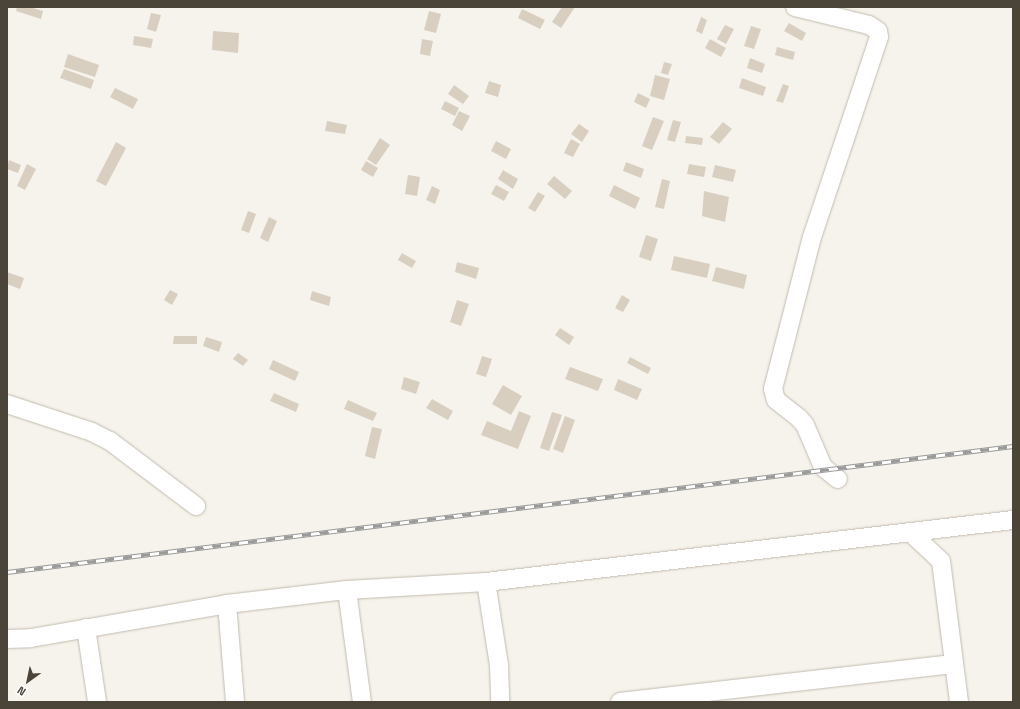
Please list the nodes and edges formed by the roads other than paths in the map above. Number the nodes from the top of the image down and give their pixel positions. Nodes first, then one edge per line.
1 (795, 7) edge
2 (7, 404) edge
3 (838, 479) dead end
4 (196, 506) dead end
5 (1013, 520) edge
6 (910, 532) junction
7 (486, 582) junction
8 (347, 590) junction
9 (227, 604) junction
10 (86, 628) junction
11 (7, 639) edge
12 (953, 664) junction
13 (97, 702) edge
14 (235, 702) edge
15 (362, 702) edge
16 (500, 702) edge
17 (620, 702) edge
18 (959, 702) edge

1 - 3 street
2 - 4 street
5 - 6 street
6 - 7 street
6 - 12 street
7 - 8 street
7 - 16 street
8 - 9 street
8 - 15 street
9 - 10 street
9 - 14 street
10 - 11 street
10 - 13 street
12 - 17 street
12 - 18 street

